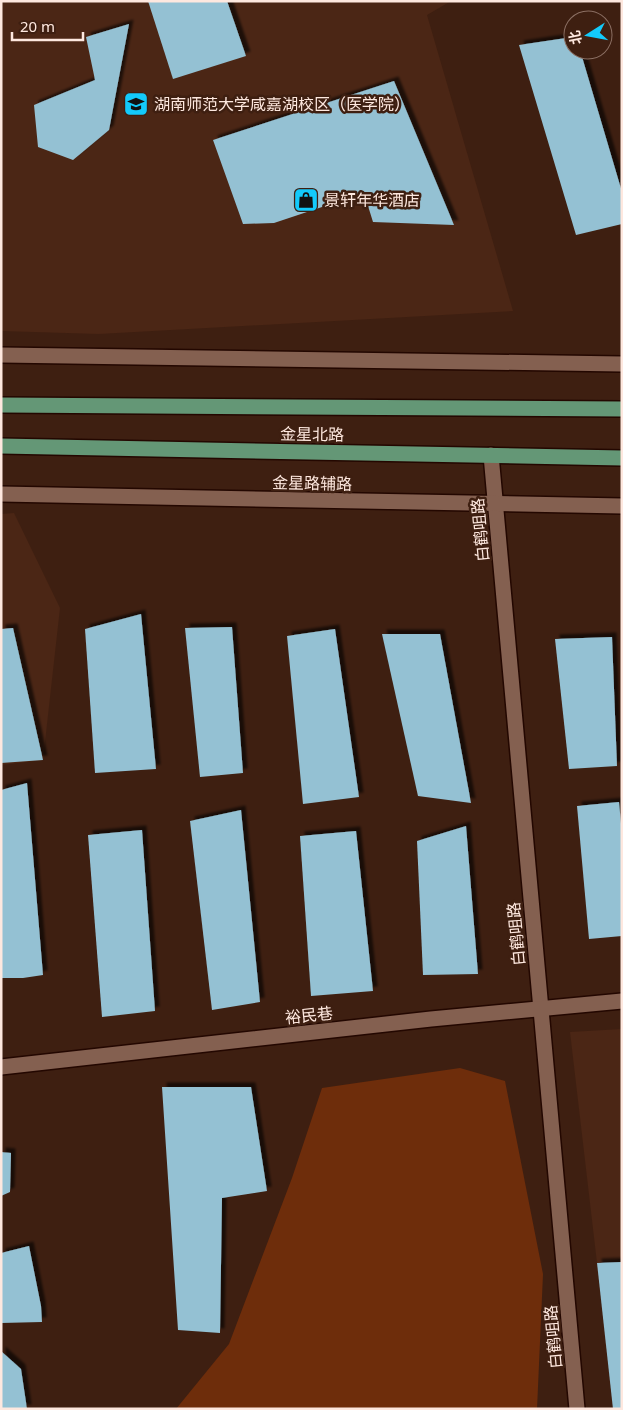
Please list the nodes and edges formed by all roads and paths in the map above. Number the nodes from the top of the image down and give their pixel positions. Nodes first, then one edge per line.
1 (1, 355) edge
2 (622, 364) edge
3 (1, 405) edge
4 (622, 409) edge
5 (1, 446) edge
6 (491, 455) junction
7 (622, 458) edge
8 (1, 494) edge
9 (495, 504) junction
10 (622, 506) edge
11 (622, 1001) edge
12 (541, 1009) junction
13 (1, 1067) edge
14 (577, 1409) edge

1 - 2 street
3 - 4 main road, 金星北路
5 - 6 main road, 金星北路
6 - 7 main road, 金星北路
6 - 9 street, 白鹤咀路
8 - 9 street, 金星路辅路
9 - 10 street, 金星路辅路
9 - 12 street, 白鹤咀路
11 - 12 street, 裕民巷
12 - 13 street, 裕民巷
12 - 14 street, 白鹤咀路

